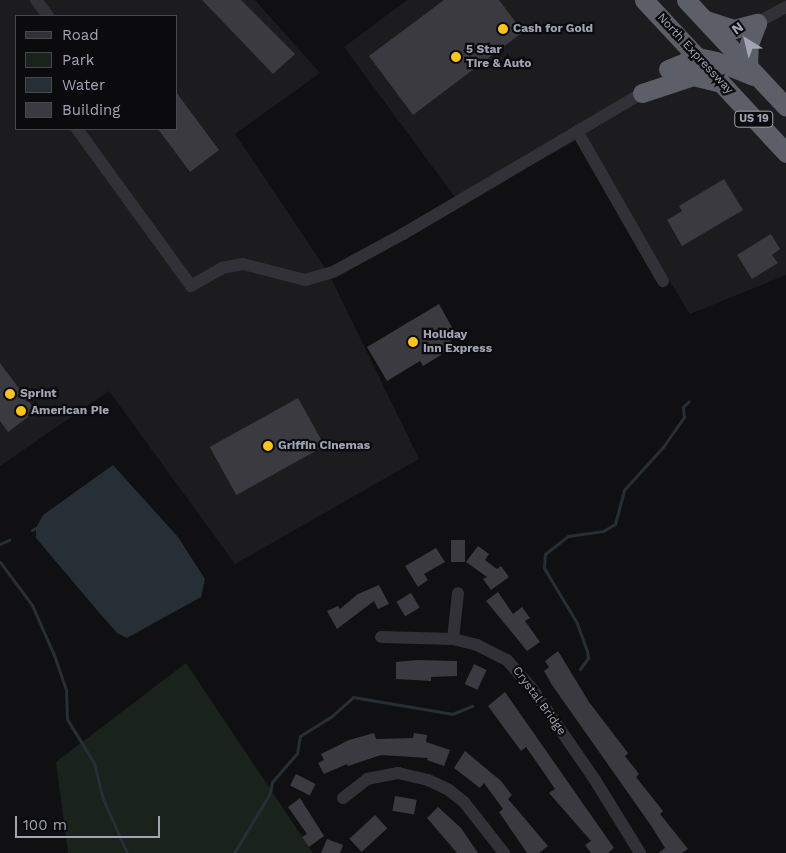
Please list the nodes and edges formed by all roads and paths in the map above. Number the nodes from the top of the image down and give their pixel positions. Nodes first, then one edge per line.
1 (36, 0) edge
2 (644, 0) edge
3 (686, 0) edge
4 (786, 7) edge
5 (47, 15) edge
6 (701, 17) junction
7 (757, 23) junction
8 (681, 39) junction
9 (698, 58) junction
10 (668, 69) junction
11 (754, 73) junction
12 (722, 84) junction
13 (642, 93) junction
14 (786, 107) edge
15 (78, 130) edge
16 (577, 131) junction
17 (786, 153) edge
18 (663, 281) dead end
19 (458, 593) dead end
20 (381, 637) dead end
21 (453, 639) junction
22 (342, 798) dead end
23 (504, 853) edge
24 (640, 853) edge

1 - 5 street
2 - 8 highway, North Expressway / US 19
3 - 6 highway, US 19
4 - 7 street
6 - 7 highway
6 - 11 highway, US 19
7 - 11 highway
8 - 9 highway, North Expressway / US 19
8 - 10 highway
9 - 10 highway
9 - 11 highway
9 - 12 highway, North Expressway / US 19
10 - 13 highway
11 - 14 highway, US 19
12 - 13 highway
12 - 17 highway, North Expressway / US 19
13 - 16 street
15 - 16 street
16 - 18 street
19 - 21 street
20 - 21 street, Crystal Bridge
21 - 24 street, Crystal Bridge
22 - 23 street

